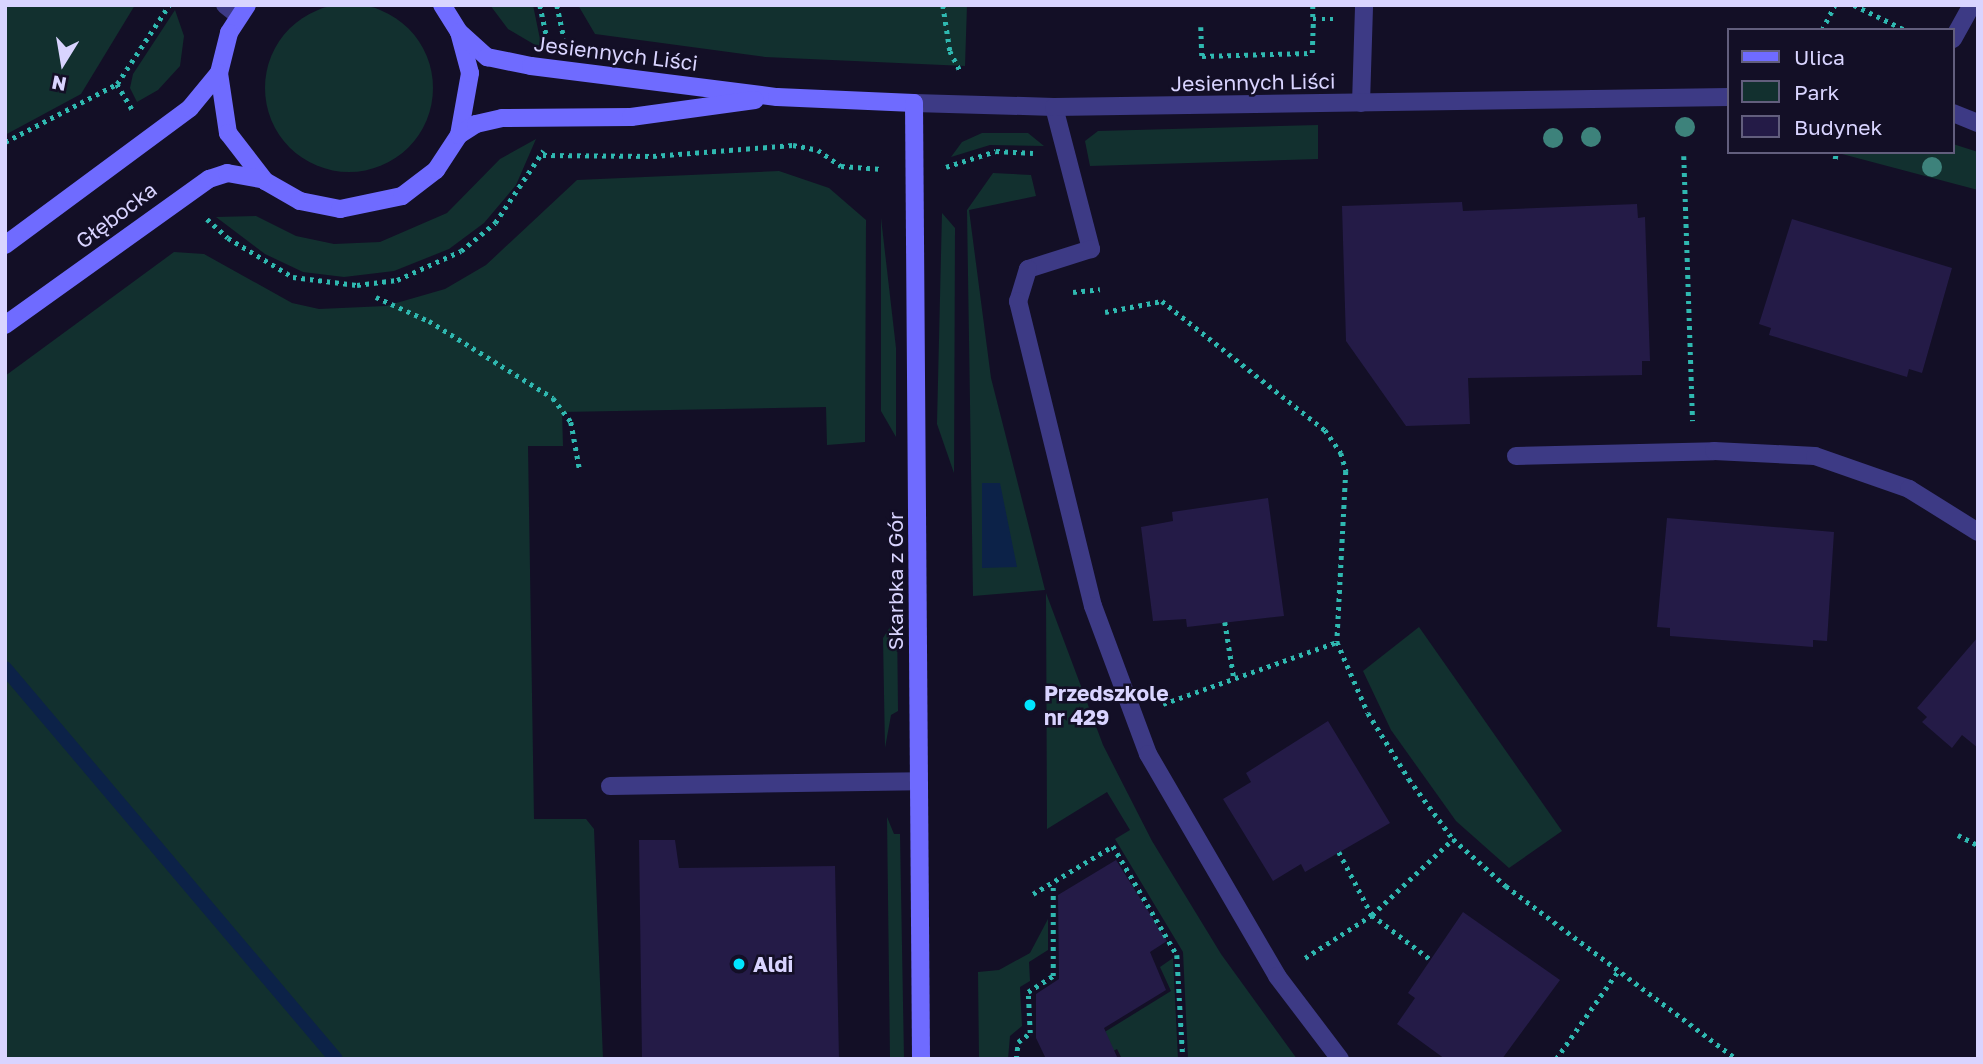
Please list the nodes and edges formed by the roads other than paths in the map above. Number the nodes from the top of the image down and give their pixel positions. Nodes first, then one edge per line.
1 (442, 5) edge
2 (1364, 5) edge
3 (1972, 5) edge
4 (237, 9) edge
5 (459, 32) junction
6 (1955, 35) edge
7 (219, 73) junction
8 (777, 97) junction
9 (1728, 97) edge
10 (914, 103) junction
11 (1361, 103) junction
12 (1054, 107) junction
13 (1955, 114) edge
14 (1978, 123) edge
15 (460, 135) junction
16 (265, 181) junction
17 (5, 245) edge
18 (5, 325) edge
19 (1516, 456) dead end
20 (1978, 532) edge
21 (918, 781) junction
22 (610, 786) dead end
23 (922, 1059) edge
24 (1340, 1059) edge

1 - 5 street
2 - 11 street
3 - 6 street
4 - 7 street
5 - 8 street, Jesiennych Liści
5 - 15 street
7 - 16 street
7 - 17 street, Głębocka
8 - 10 street, Jesiennych Liści
8 - 15 street, Jesiennych Liści
9 - 11 street, Jesiennych Liści
10 - 12 street, Jesiennych Liści
10 - 21 street, Skarbka z Gór
11 - 12 street, Jesiennych Liści
12 - 24 street
13 - 14 street
15 - 16 street, Głębocka
16 - 18 street, Głębocka
19 - 20 street
21 - 22 street
21 - 23 street, Skarbka z Gór

